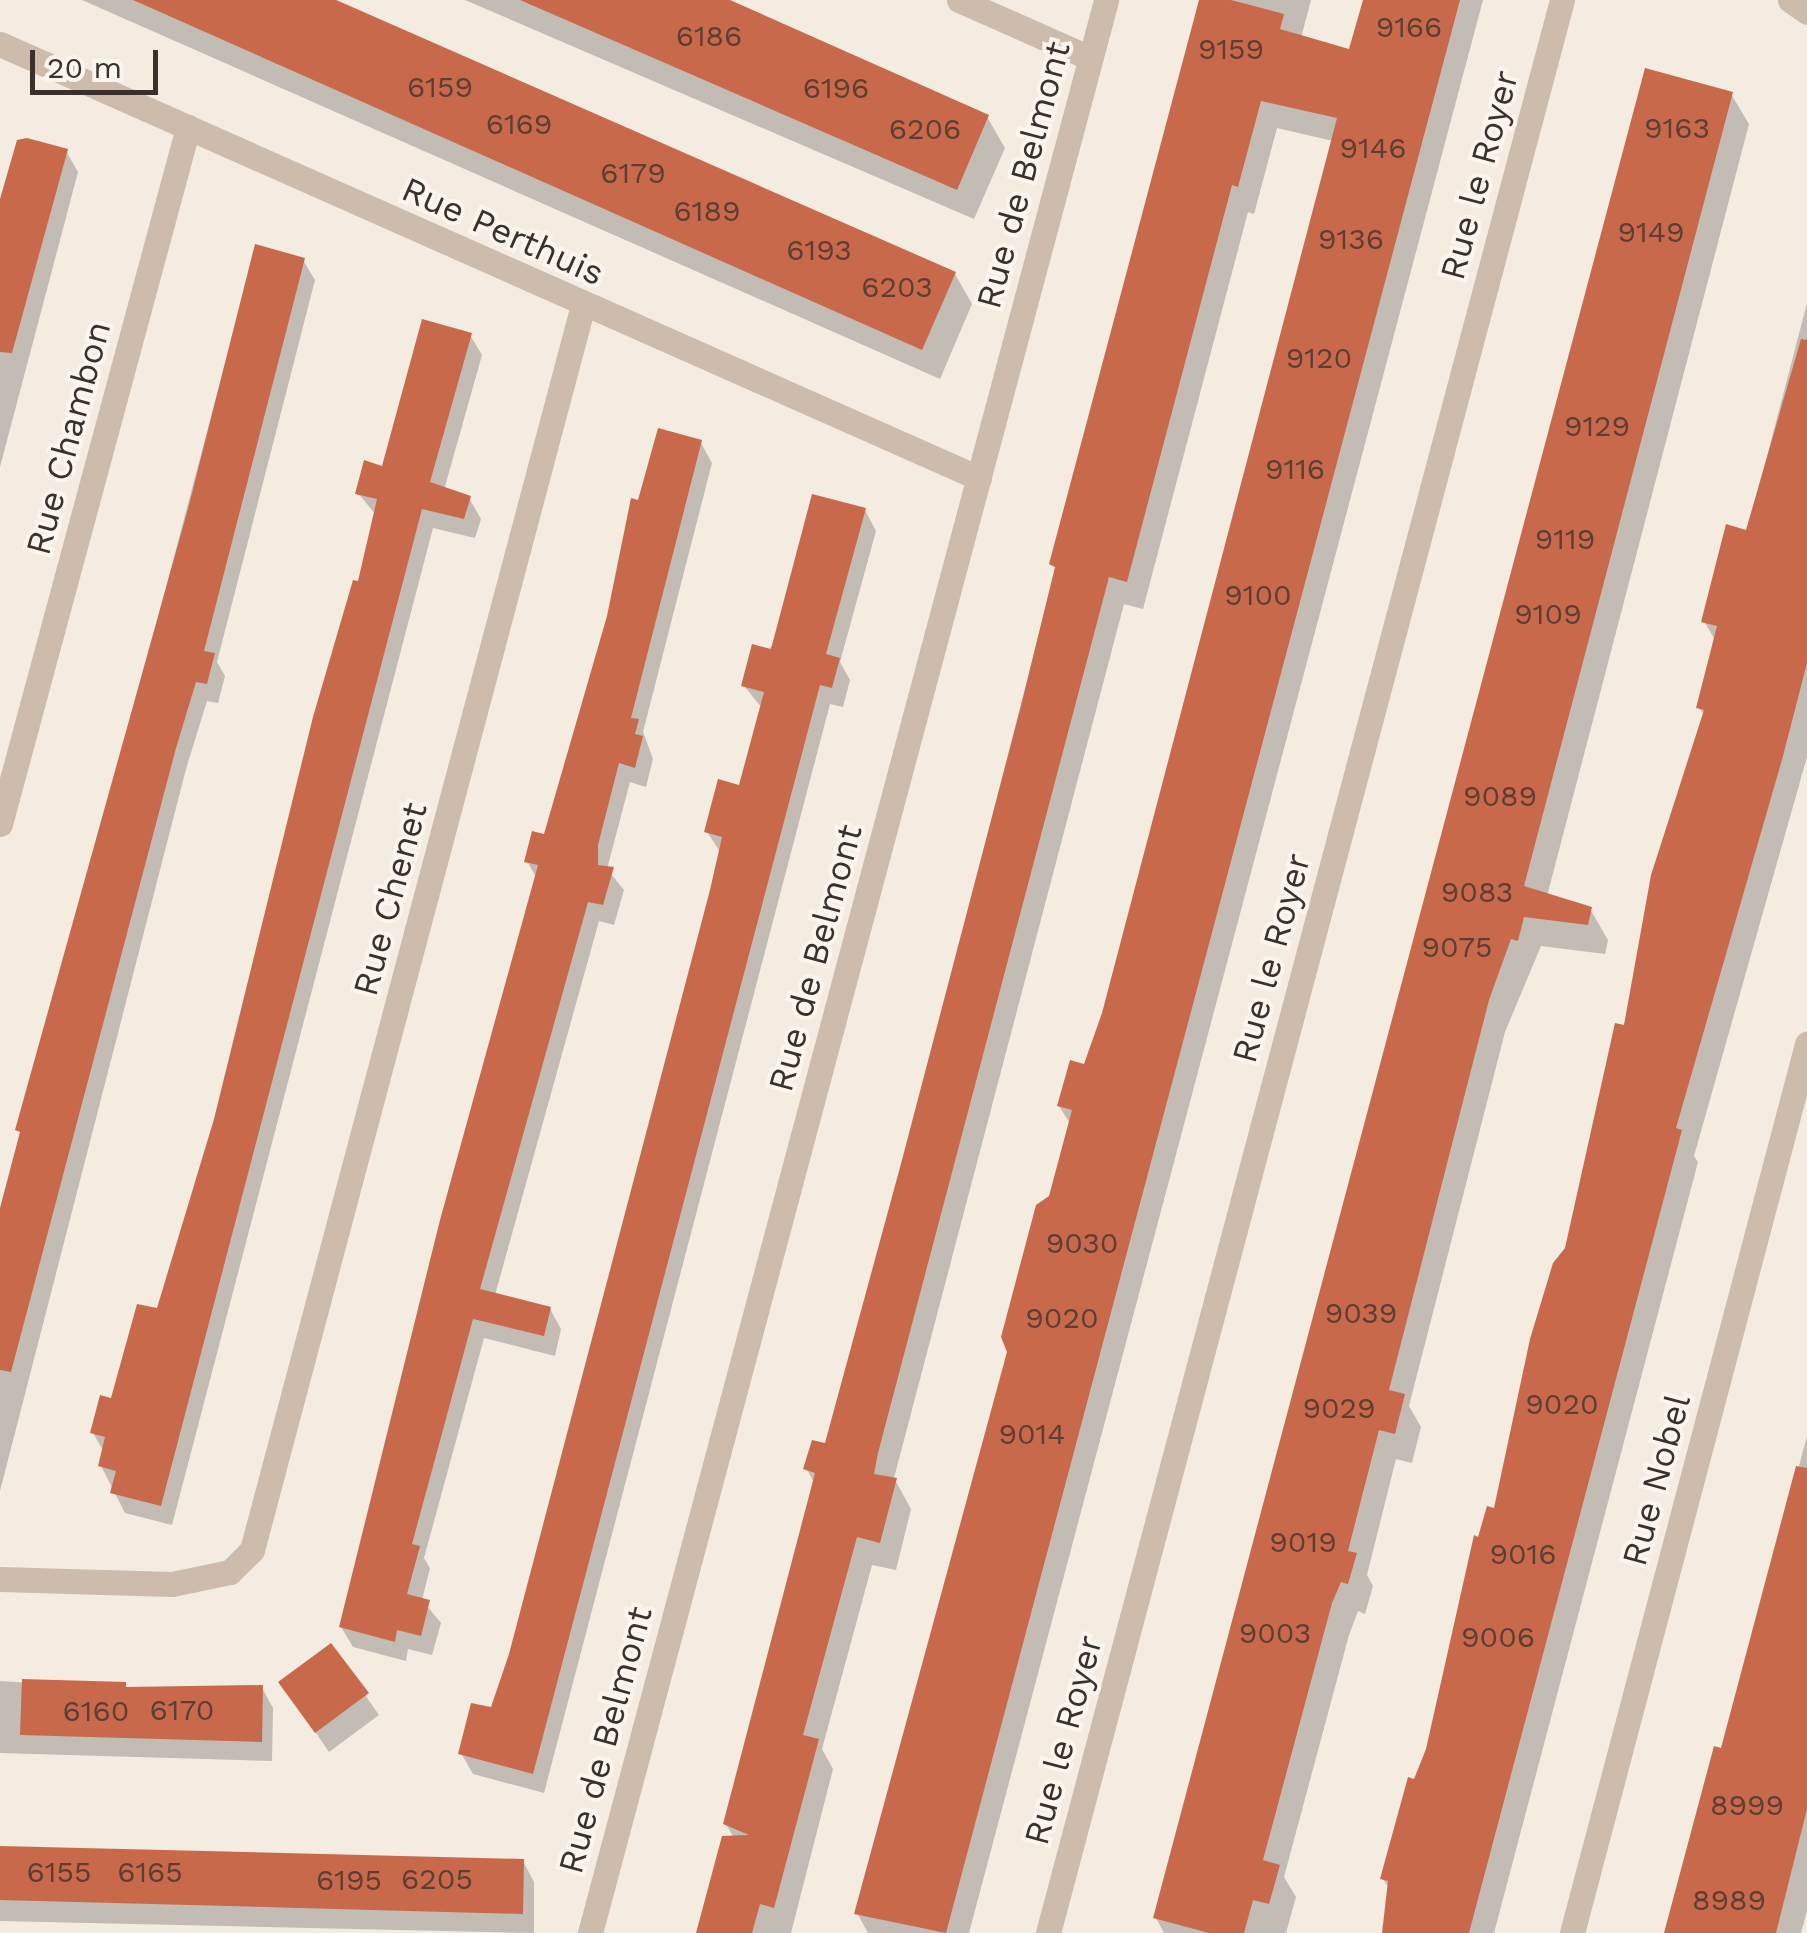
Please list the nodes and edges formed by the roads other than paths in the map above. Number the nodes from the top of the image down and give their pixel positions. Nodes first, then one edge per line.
1 (960, 0) edge
2 (1106, 0) edge
3 (1562, 0) edge
4 (1790, 0) edge
5 (1807, 12) edge
6 (0, 44) edge
7 (1090, 58) junction
8 (188, 128) junction
9 (583, 305) junction
10 (979, 478) junction
11 (0, 824) edge
12 (1807, 1044) edge
13 (0, 1580) edge
14 (590, 1933) edge
15 (1048, 1933) edge
16 (1572, 1933) edge

1 - 7 street
2 - 7 street, Rue de Belmont
3 - 15 street, Rue le Royer
4 - 5 street
6 - 8 street, Rue Perthuis
7 - 10 street, Rue de Belmont
8 - 9 street, Rue Perthuis
8 - 11 street, Rue Chambon
9 - 10 street, Rue Perthuis
9 - 13 street, Rue Chenet
10 - 14 street, Rue de Belmont
12 - 16 street, Rue Nobel

